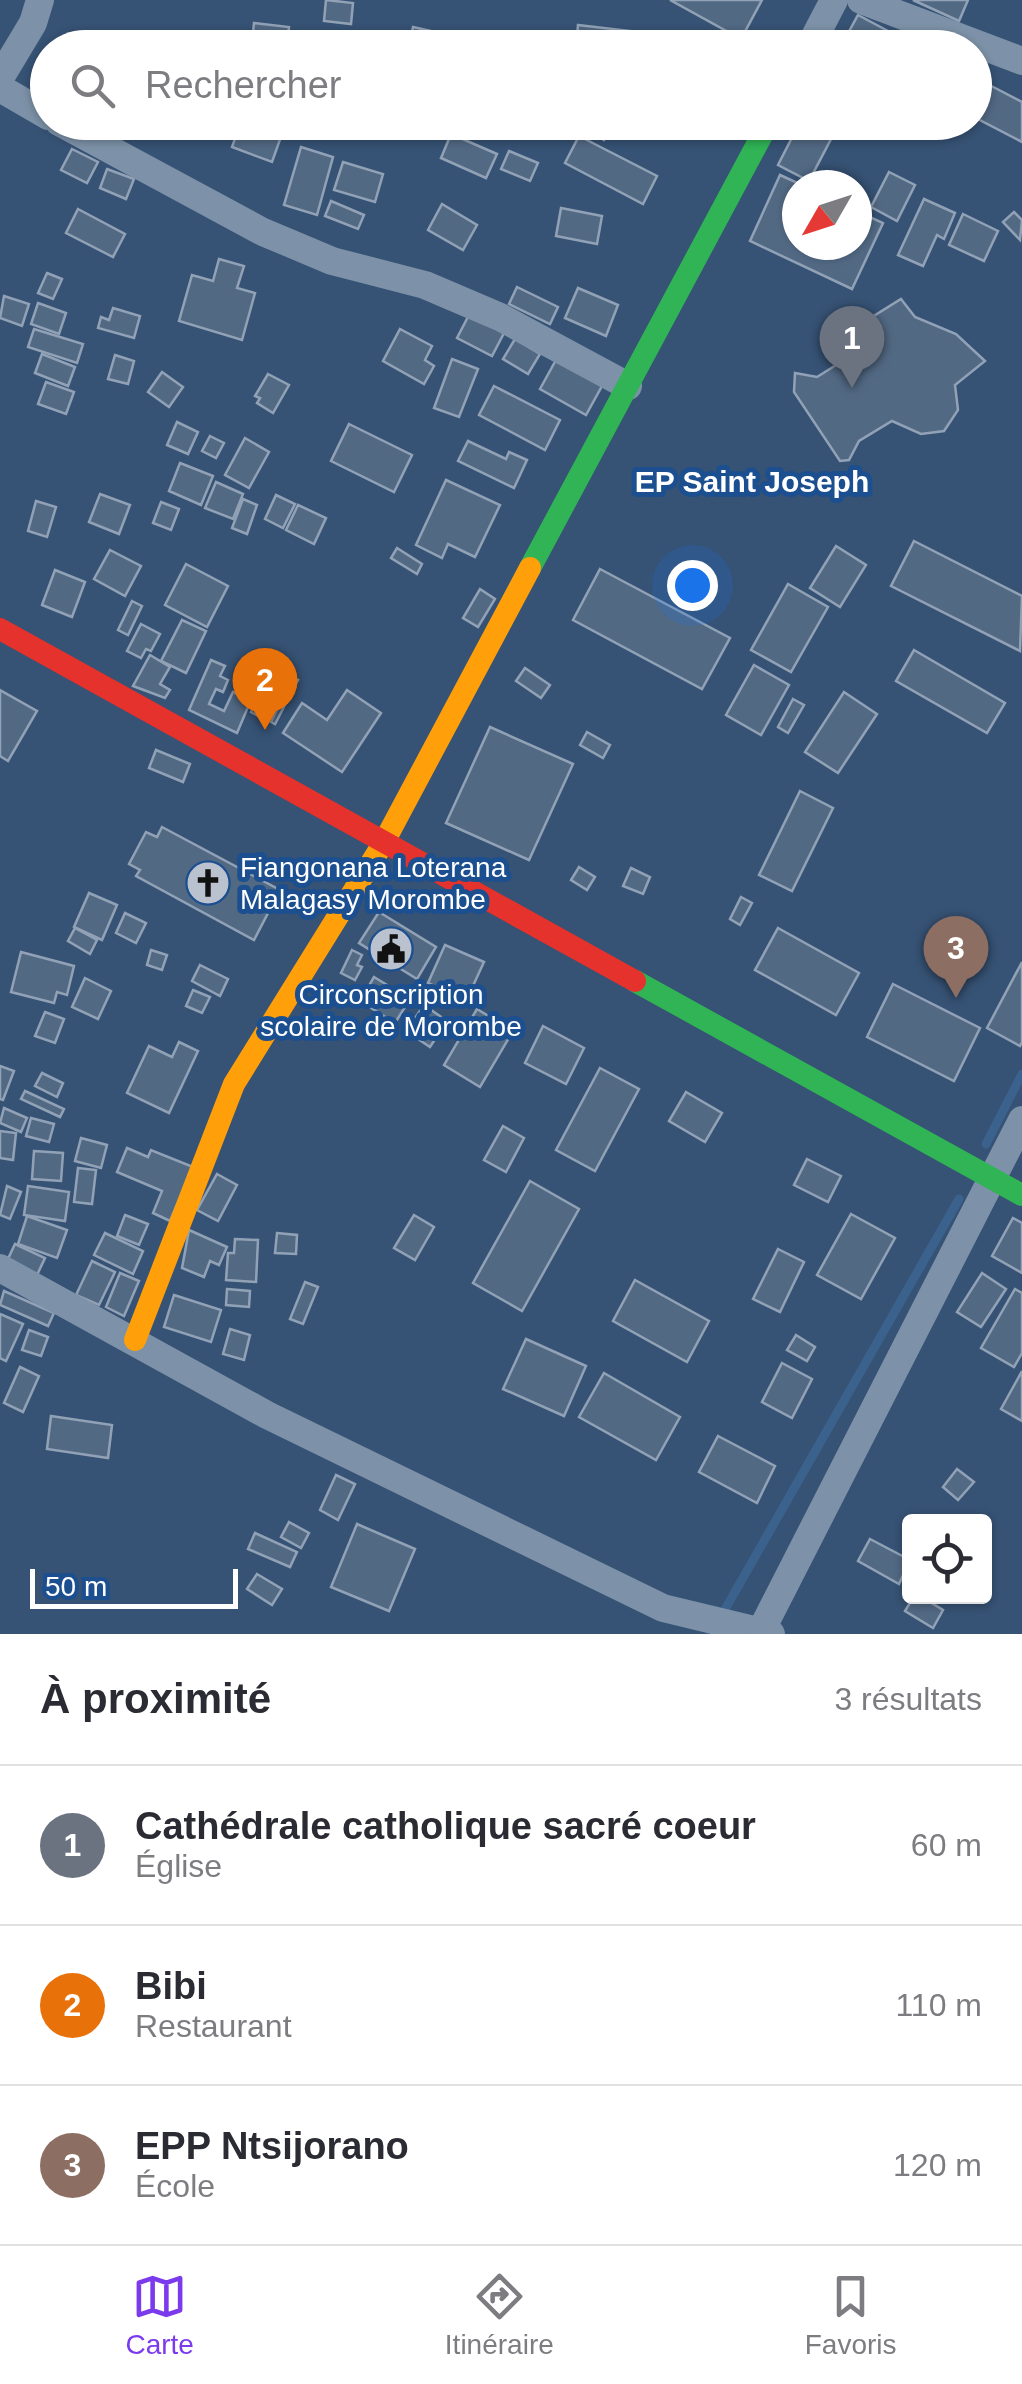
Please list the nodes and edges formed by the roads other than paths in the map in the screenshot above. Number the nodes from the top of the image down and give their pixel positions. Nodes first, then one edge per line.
1 (40, 0) edge
2 (834, 0) edge
3 (861, 0) edge
4 (818, 30) edge
5 (940, 30) edge
6 (992, 50) edge
7 (1022, 61) edge
8 (0, 78) edge
9 (0, 88) edge
10 (30, 106) edge
11 (92, 140) edge
12 (759, 140) edge
13 (628, 386) junction
14 (0, 629) edge
15 (384, 842) junction
16 (1022, 1120) edge
17 (992, 1180) junction
18 (1022, 1194) edge
19 (0, 1268) edge
20 (134, 1340) junction
21 (767, 1632) edge

1 - 8 street
2 - 4 street
3 - 5 street
6 - 7 street
9 - 10 street
11 - 13 street
12 - 13 street
13 - 15 street
14 - 15 street
15 - 17 street
15 - 20 street
16 - 17 street
17 - 18 street
17 - 21 street
19 - 20 street
20 - 21 street

